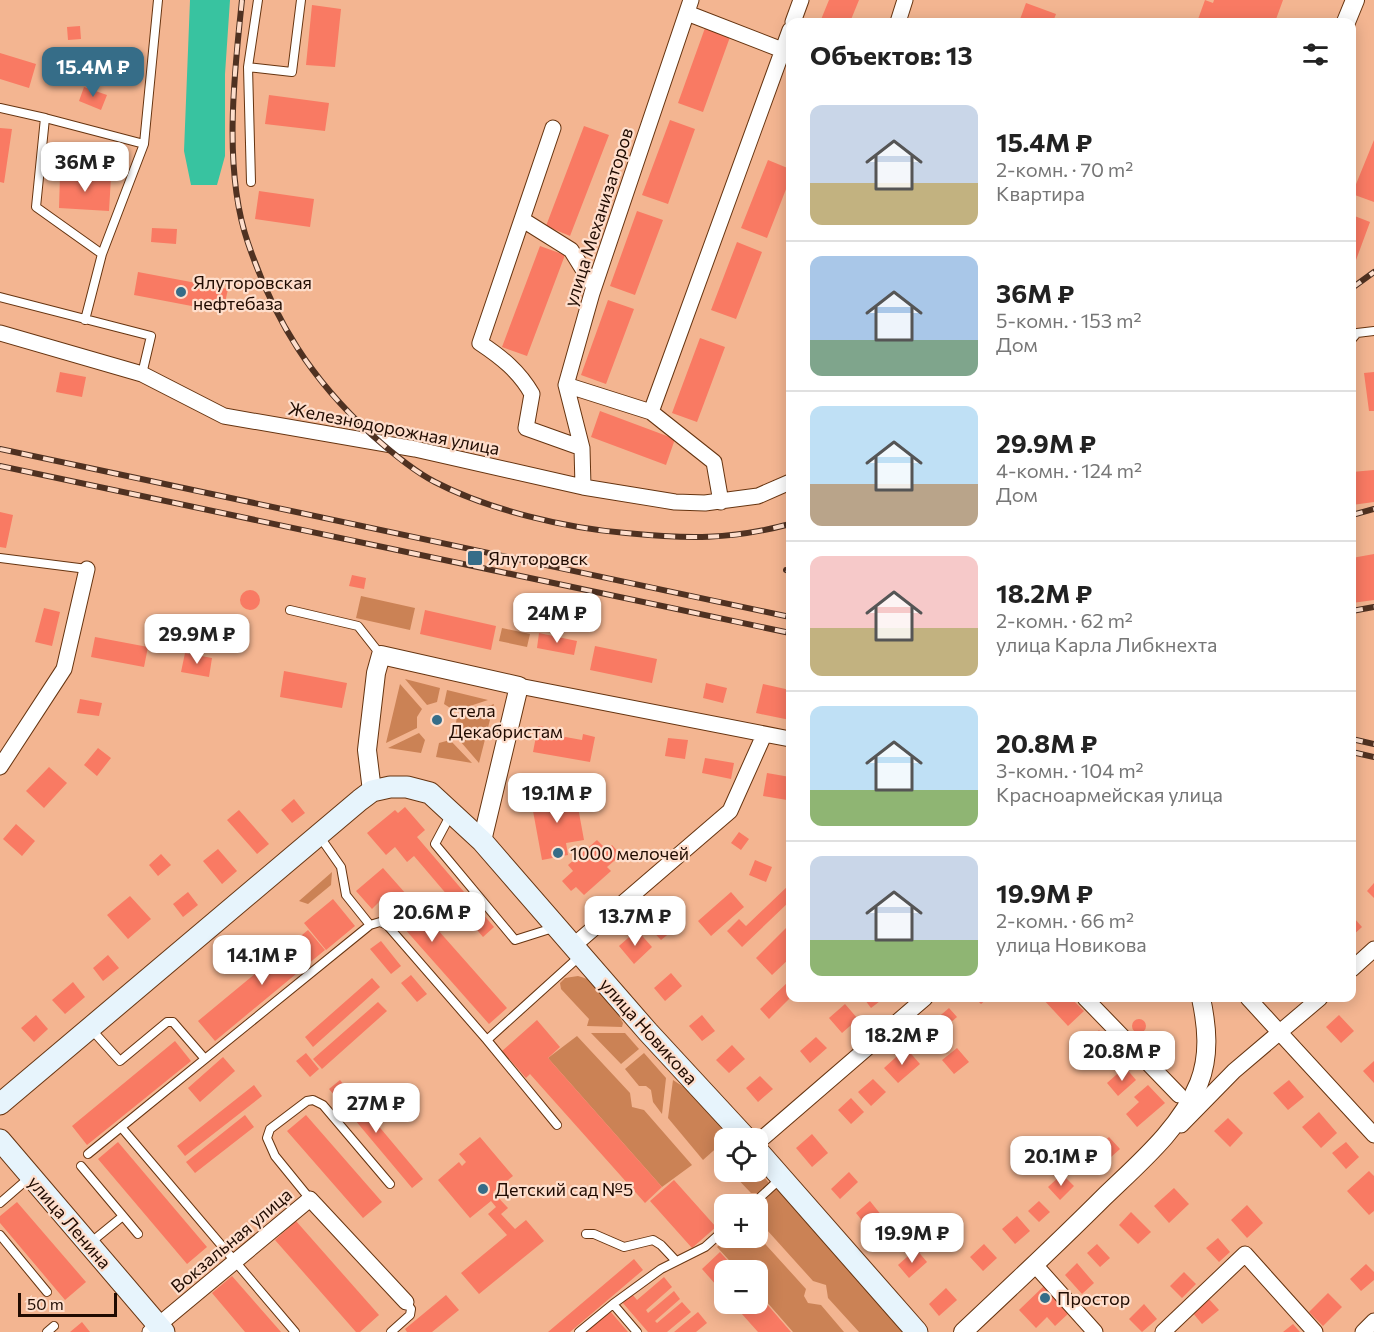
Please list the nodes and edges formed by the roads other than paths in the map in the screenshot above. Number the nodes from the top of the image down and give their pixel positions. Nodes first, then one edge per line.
1 (158, 0) edge
2 (258, 0) edge
3 (301, 0) edge
4 (801, 0) edge
5 (905, 0) edge
6 (1355, 0) edge
7 (689, 7) edge
8 (794, 18) edge
9 (898, 18) edge
10 (1348, 18) edge
11 (786, 51) edge
12 (786, 54) edge
13 (248, 67) junction
14 (0, 108) edge
15 (45, 118) junction
16 (553, 128) dead end
17 (144, 144) junction
18 (251, 182) dead end
19 (523, 220) junction
20 (102, 254) junction
21 (594, 287) junction
22 (0, 297) edge
23 (85, 320) junction
24 (1374, 331) edge
25 (0, 333) edge
26 (1356, 334) edge
27 (142, 374) junction
28 (566, 385) junction
29 (651, 412) junction
30 (582, 448) junction
31 (786, 484) edge
32 (583, 487) junction
33 (721, 502) junction
34 (0, 558) edge
35 (87, 569) joint
36 (290, 610) dead end
37 (381, 655) junction
38 (519, 686) junction
39 (764, 735) junction
40 (786, 738) edge
41 (0, 767) edge
42 (372, 791) junction
43 (452, 813) junction
44 (318, 835) junction
45 (482, 841) junction
46 (370, 925) junction
47 (557, 927) junction
48 (1374, 949) edge
49 (577, 951) junction
50 (1356, 965) edge
51 (920, 1002) edge
52 (1088, 1002) edge
53 (1203, 1002) edge
54 (1252, 1002) edge
55 (1316, 1002) edge
56 (90, 1028) junction
57 (1282, 1033) junction
58 (487, 1040) junction
59 (205, 1059) junction
60 (1179, 1095) dead end
61 (0, 1104) edge
62 (558, 1125) dead end
63 (121, 1127) junction
64 (737, 1128) edge
65 (768, 1133) edge
66 (1374, 1136) edge
67 (0, 1140) edge
68 (88, 1154) dead end
69 (768, 1163) edge
70 (81, 1166) dead end
71 (31, 1176) junction
72 (781, 1178) junction
73 (390, 1184) dead end
74 (1116, 1185) junction
75 (764, 1194) edge
76 (310, 1199) junction
77 (0, 1203) edge
78 (123, 1215) junction
79 (138, 1234) dead end
80 (586, 1234) dead end
81 (0, 1235) edge
82 (714, 1239) edge
83 (89, 1244) junction
84 (235, 1261) junction
85 (676, 1261) junction
86 (1035, 1265) junction
87 (47, 1292) dead end
88 (406, 1302) joint
89 (613, 1304) junction
90 (1374, 1322) edge
91 (158, 1330) edge
92 (295, 1332) edge
93 (391, 1332) edge
94 (579, 1332) edge
95 (637, 1332) edge
96 (917, 1332) edge
97 (963, 1332) edge
98 (1095, 1332) edge
99 (1163, 1332) edge
100 (1315, 1332) edge
101 (1363, 1332) edge

1 - 17 lane
2 - 13 lane
3 - 13 lane
4 - 8 street
5 - 9 street
6 - 10 street
7 - 11 street
7 - 21 street, улица Механизаторов
12 - 29 street
13 - 18 lane
14 - 15 lane
15 - 17 lane
15 - 20 lane
16 - 19 street
17 - 20 lane
19 - 21 street
19 - 30 street
20 - 23 lane
21 - 28 street, улица Механизаторов
22 - 23 lane
23 - 27 lane
24 - 26 lane
25 - 27 street, Железнодорожная улица
27 - 32 street, Железнодорожная улица
28 - 29 street
28 - 30 street
29 - 33 street
30 - 32 street
31 - 33 street, Железнодорожная улица
32 - 33 street, Железнодорожная улица
34 - 35 lane
35 - 41 street
36 - 37 lane
37 - 38 street
37 - 42 street
38 - 39 street
38 - 45 street
39 - 40 street
39 - 49 street
42 - 43 main road, улица Новикова
42 - 44 main road
43 - 45 main road, улица Новикова
43 - 47 lane
44 - 46 lane
44 - 56 main road
45 - 47 main road, улица Новикова
46 - 58 lane
46 - 59 lane
47 - 49 main road, улица Новикова
48 - 50 street
49 - 58 lane
49 - 64 main road, улица Новикова
51 - 65 street
52 - 60 street
53 - 74 street
54 - 57 street
55 - 57 street
56 - 59 lane
56 - 61 main road
57 - 66 street
57 - 74 street
58 - 62 lane
59 - 63 lane
63 - 68 lane
63 - 84 lane
67 - 71 main road, улица Ленина
69 - 72 main road
70 - 78 lane
71 - 77 lane
71 - 83 main road, улица Ленина
72 - 75 lane
72 - 96 main road
73 - 76 lane
74 - 86 street
76 - 84 street, Вокзальная улица
76 - 88 street, Вокзальная улица
78 - 79 lane
78 - 83 lane
80 - 85 lane
81 - 87 lane
82 - 85 lane
83 - 91 main road, улица Ленина
84 - 91 street, Вокзальная улица
84 - 92 lane
85 - 89 lane
86 - 97 street
86 - 98 street
88 - 93 lane
89 - 94 lane
89 - 95 lane
90 - 101 street
99 - 100 street

